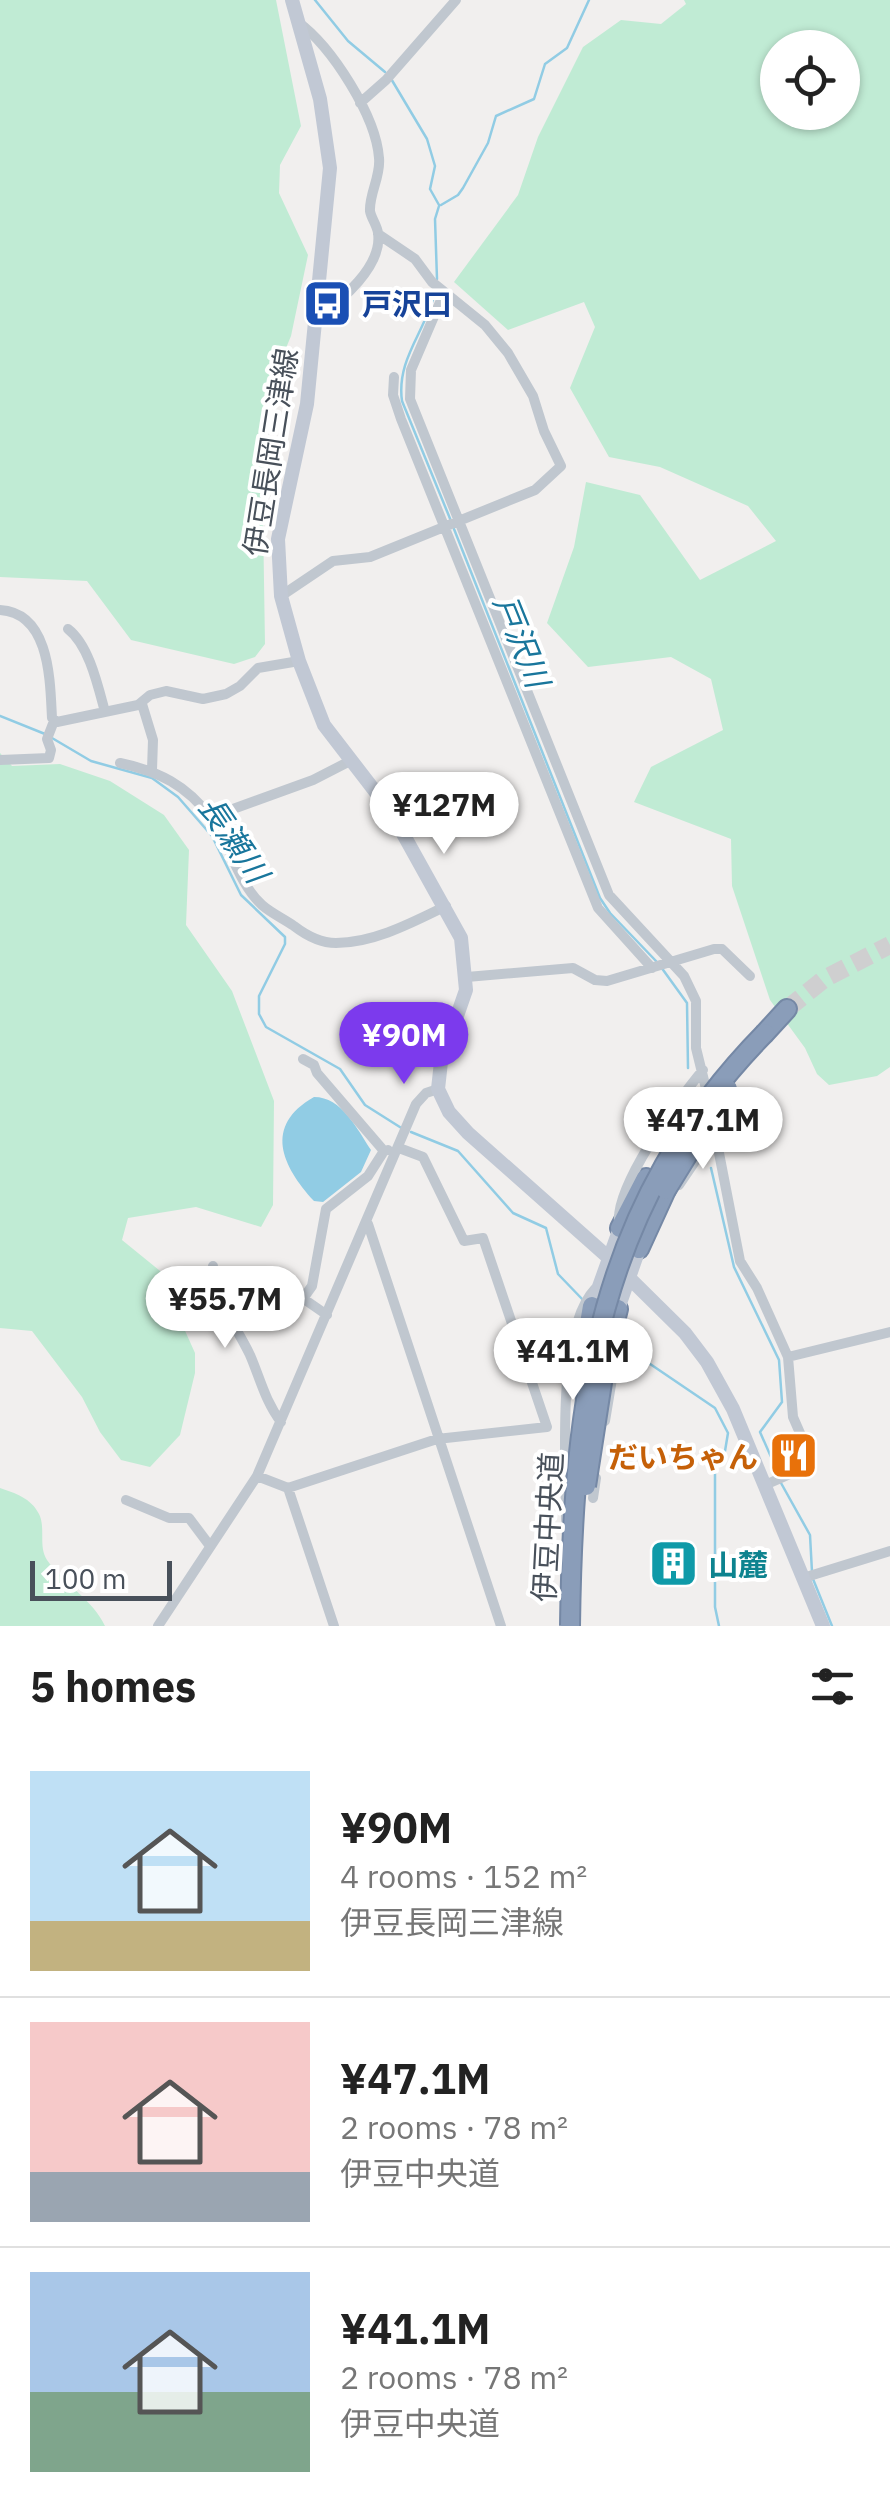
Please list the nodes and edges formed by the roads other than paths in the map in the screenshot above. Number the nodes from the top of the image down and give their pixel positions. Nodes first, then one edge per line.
1 (292, 0) edge
2 (456, 0) edge
3 (298, 22) junction
4 (360, 103) junction
5 (378, 234) junction
6 (444, 292) junction
7 (318, 317) junction
8 (394, 377) dead end
9 (452, 524) junction
10 (281, 596) junction
11 (0, 610) edge
12 (68, 629) dead end
13 (300, 661) junction
14 (142, 704) junction
15 (105, 712) junction
16 (51, 731) junction
17 (0, 760) edge
18 (350, 761) junction
19 (120, 762) dead end
20 (152, 770) junction
21 (211, 817) junction
22 (446, 906) junction
23 (661, 965) junction
24 (750, 976) dead end
25 (467, 977) junction
26 (789, 1010) tunnel mouth
27 (762, 1037) junction
28 (303, 1058) dead end
29 (744, 1063) junction
30 (702, 1070) junction
31 (438, 1089) junction
32 (715, 1132) junction
33 (400, 1146) junction
34 (384, 1151) junction
35 (368, 1223) junction
36 (620, 1228) junction
37 (639, 1249) junction
38 (609, 1258) junction
39 (213, 1266) dead end
40 (272, 1277) dead end
41 (628, 1279) junction
42 (599, 1285) junction
43 (302, 1300) junction
44 (592, 1306) joint
45 (618, 1309) junction
46 (327, 1316) junction
47 (890, 1332) edge
48 (788, 1357) junction
49 (605, 1417) junction
50 (281, 1422) junction
51 (563, 1425) junction
52 (547, 1427) junction
53 (437, 1439) junction
54 (257, 1476) junction
55 (766, 1485) junction
56 (288, 1488) junction
57 (126, 1500) dead end
58 (582, 1506) junction
59 (210, 1546) junction
60 (890, 1551) edge
61 (803, 1578) junction
62 (158, 1626) edge
63 (334, 1626) edge
64 (501, 1626) edge
65 (569, 1626) edge
66 (823, 1626) edge

1 - 3 main road, 伊豆長岡三津線
2 - 4 street
3 - 4 street
3 - 7 main road, 伊豆長岡三津線
4 - 5 street
5 - 6 street
5 - 7 street
6 - 9 street
6 - 9 street
7 - 10 main road, 伊豆長岡三津線
8 - 9 street
9 - 10 street
9 - 23 street
9 - 23 street
10 - 13 main road, 伊豆長岡三津線
11 - 16 street
12 - 15 street
13 - 14 street
13 - 18 main road, 伊豆長岡三津線
14 - 15 street
14 - 20 street
15 - 16 street
16 - 17 street
18 - 21 street
18 - 22 main road, 伊豆長岡三津線
19 - 20 street
20 - 21 street
21 - 22 street
22 - 25 main road, 伊豆長岡三津線
23 - 24 street
23 - 25 street
23 - 30 street
25 - 31 main road, 伊豆長岡三津線
26 - 27 highway, 伊豆中央道
27 - 29 highway, 伊豆中央道, bridge
27 - 36 highway
27 - 58 highway, 伊豆中央道, bridge
28 - 34 street
29 - 37 highway, bridge
29 - 58 highway, 伊豆中央道, bridge
30 - 32 street
30 - 36 street
31 - 33 street
31 - 38 main road
32 - 37 street
32 - 48 street
33 - 34 street
33 - 35 street
33 - 52 street
34 - 43 street
35 - 46 street
35 - 53 street
36 - 38 main road
37 - 41 main road
38 - 41 main road
38 - 42 main road
39 - 50 street
40 - 43 street
41 - 45 main road
41 - 55 main road
42 - 44 main road
42 - 51 street
43 - 46 street
44 - 58 highway, bridge
45 - 49 street
45 - 58 highway, bridge
46 - 50 street
47 - 48 street
48 - 55 street
49 - 51 street
49 - 58 street
50 - 54 street
51 - 52 street
51 - 65 street
52 - 53 street
53 - 56 street
53 - 64 street
54 - 56 street
54 - 59 street
55 - 61 main road
56 - 63 street
57 - 59 street
58 - 65 highway, 伊豆中央道, bridge
59 - 62 street
60 - 61 street
61 - 66 main road

